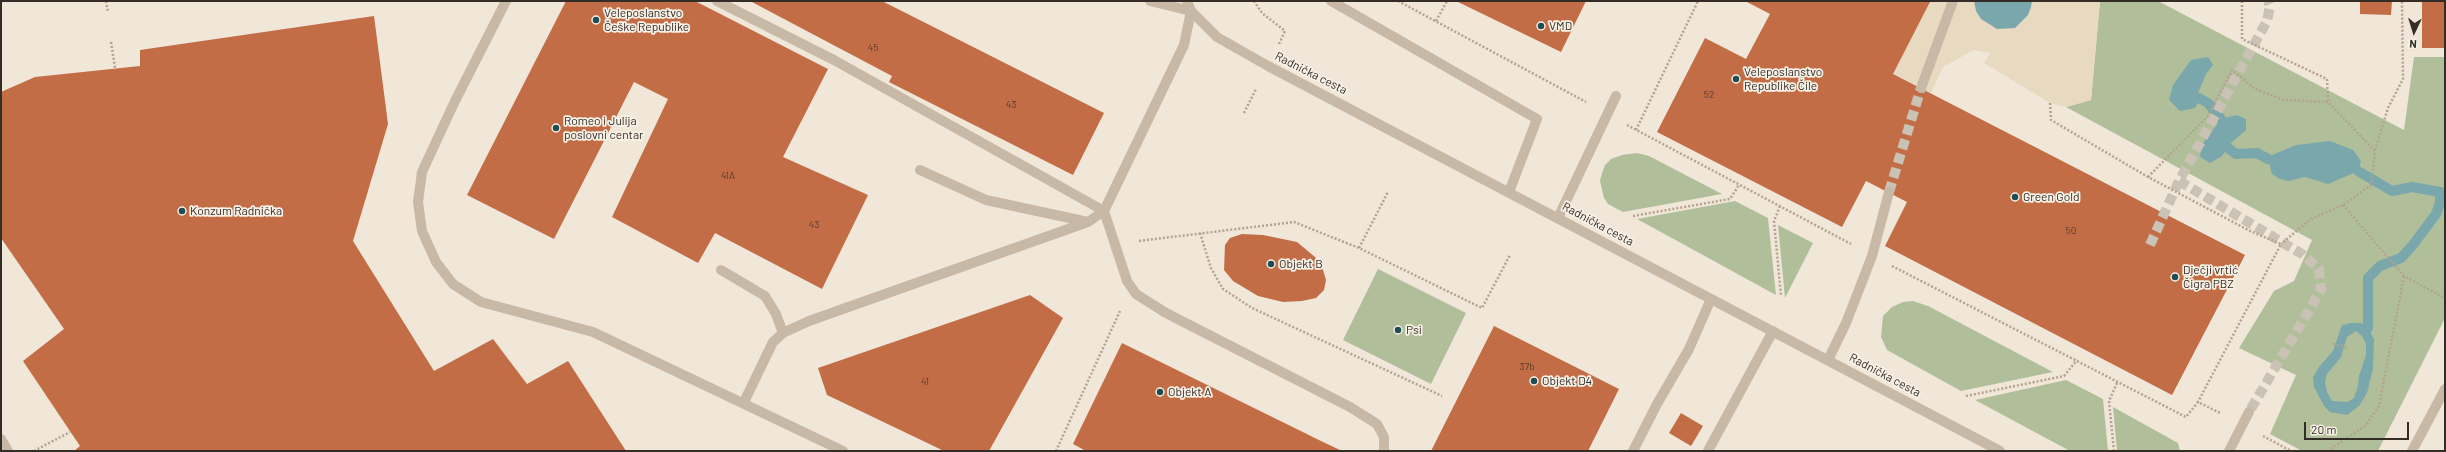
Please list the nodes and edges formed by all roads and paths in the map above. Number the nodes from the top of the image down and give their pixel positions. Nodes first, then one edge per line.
1 (106, 1) edge
2 (506, 1) edge
3 (717, 1) edge
4 (1150, 1) edge
5 (1187, 1) edge
6 (1254, 1) edge
7 (1330, 1) edge
8 (1398, 1) edge
9 (1447, 1) edge
10 (1698, 1) edge
11 (1953, 1) edge
12 (2242, 1) edge
13 (2402, 1) edge
14 (1191, 11) junction
15 (108, 12) dead end
16 (1436, 21) junction
17 (111, 42) dead end
18 (1279, 44) dead end
19 (115, 68) dead end
20 (1256, 88) dead end
21 (1921, 88) tunnel mouth
22 (1616, 96) dead end
23 (2328, 102) junction
24 (2050, 103) dead end
25 (1244, 113) dead end
26 (1607, 113) junction
27 (1636, 130) junction
28 (2375, 150) junction
29 (920, 170) dead end
30 (2148, 177) junction
31 (1739, 185) junction
32 (1388, 192) dead end
33 (1509, 192) junction
34 (1889, 192) tunnel mouth
35 (2343, 205) junction
36 (1780, 206) junction
37 (1104, 211) junction
38 (1633, 216) dead end
39 (1558, 218) junction
40 (1088, 222) junction
41 (1200, 233) junction
42 (1131, 242) dead end
43 (2281, 244) junction
44 (1359, 248) junction
45 (1510, 255) dead end
46 (1872, 256) junction
47 (721, 270) dead end
48 (2404, 276) junction
49 (1781, 296) dead end
50 (1711, 298) junction
51 (2445, 298) edge
52 (1121, 308) dead end
53 (1773, 331) junction
54 (783, 333) junction
55 (2333, 344) dead end
56 (2348, 348) dead end
57 (1828, 360) junction
58 (2077, 360) junction
59 (2117, 383) junction
60 (2445, 389) edge
61 (1442, 396) dead end
62 (1966, 396) dead end
63 (744, 402) junction
64 (2198, 402) junction
65 (2249, 412) tunnel mouth
66 (2220, 413) dead end
67 (70, 432) dead end
68 (2259, 434) dead end
69 (1, 439) edge
70 (8, 451) edge
71 (34, 451) edge
72 (843, 451) edge
73 (1056, 451) edge
74 (1384, 451) edge
75 (1633, 451) edge
76 (1708, 451) edge
77 (2000, 451) edge
78 (2114, 451) edge
79 (2229, 451) edge
80 (2291, 451) edge
81 (2327, 451) edge
82 (2412, 451) edge

1 - 15 path
2 - 63 street
3 - 37 street
4 - 14 street
5 - 14 street, Radnička cesta
6 - 18 path
7 - 33 street
8 - 16 path
9 - 16 path
10 - 27 path
11 - 21 street
12 - 23 path
13 - 28 path
14 - 33 street, Radnička cesta
14 - 37 street
16 - 26 path
17 - 19 path
20 - 25 path
22 - 26 street
23 - 28 path
23 - 30 path
24 - 30 path
26 - 27 path
26 - 39 street
27 - 31 path
28 - 35 path
29 - 40 street
30 - 43 path
31 - 36 path
31 - 38 path
32 - 44 path
33 - 39 street, Radnička cesta
34 - 46 street
35 - 43 path
35 - 48 path
36 - 46 path
36 - 49 path
37 - 40 street
37 - 74 street
39 - 50 street, Radnička cesta
40 - 54 street
41 - 42 path
41 - 44 path
41 - 61 path
43 - 64 path
44 - 45 path
46 - 57 street
46 - 58 path
47 - 54 street
48 - 51 path
48 - 81 path
50 - 53 street, Radnička cesta
50 - 75 street
52 - 73 path
53 - 57 street, Radnička cesta
53 - 76 street
54 - 63 street
55 - 56 path
57 - 77 street, Radnička cesta
58 - 59 path
58 - 62 path
59 - 64 path
59 - 78 path
60 - 82 street
63 - 72 street
64 - 66 path
65 - 79 street
67 - 71 path
68 - 80 path
69 - 70 street

